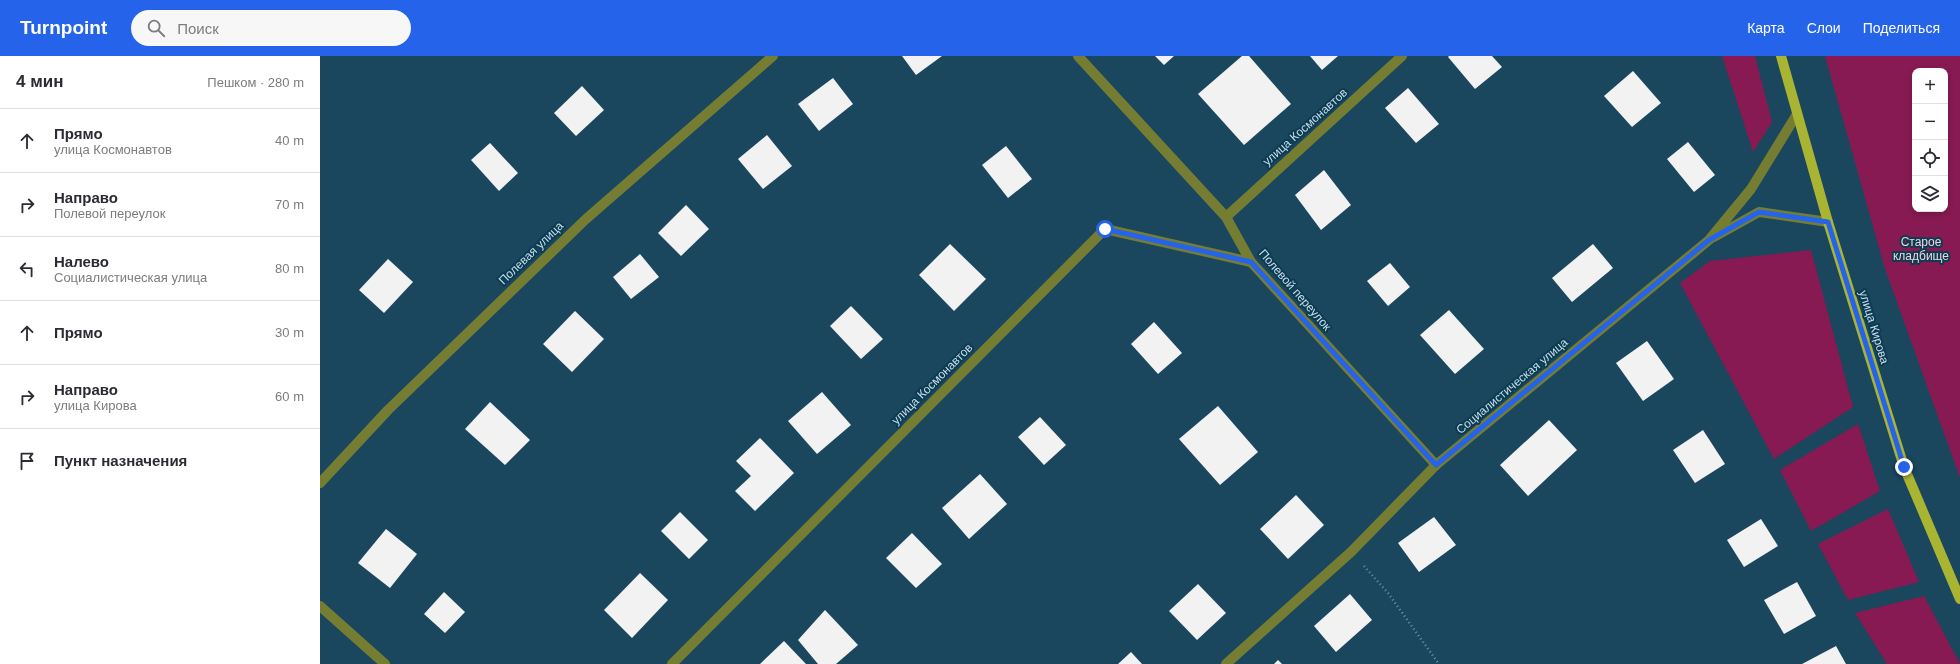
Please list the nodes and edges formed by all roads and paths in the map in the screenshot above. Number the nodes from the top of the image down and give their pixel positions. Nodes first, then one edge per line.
1 (773, 56) edge
2 (1078, 56) edge
3 (1402, 56) edge
4 (1781, 56) edge
5 (1797, 114) junction
6 (1226, 217) junction
7 (1828, 222) junction
8 (1709, 240) junction
9 (1251, 262) junction
10 (1436, 465) junction
11 (320, 483) edge
12 (1351, 552) junction
13 (1960, 599) edge
14 (320, 606) edge
15 (320, 615) edge
16 (330, 615) junction
17 (385, 664) edge
18 (672, 664) edge
19 (1226, 664) edge
20 (1439, 664) edge

1 - 11 street, Полевая улица
2 - 6 street, Полевой переулок
3 - 6 street, улица Космонавтов
4 - 5 main road, улица Кирова
5 - 7 main road, улица Кирова
5 - 8 street, Социалистическая улица
6 - 9 street, Полевой переулок
7 - 8 street
7 - 13 main road, улица Кирова
8 - 10 street, Социалистическая улица
9 - 10 street, Полевой переулок
9 - 18 street, улица Космонавтов
10 - 12 street, Социалистическая улица
12 - 19 street, Социалистическая улица
12 - 20 path
14 - 16 street
15 - 16 street
16 - 17 street

